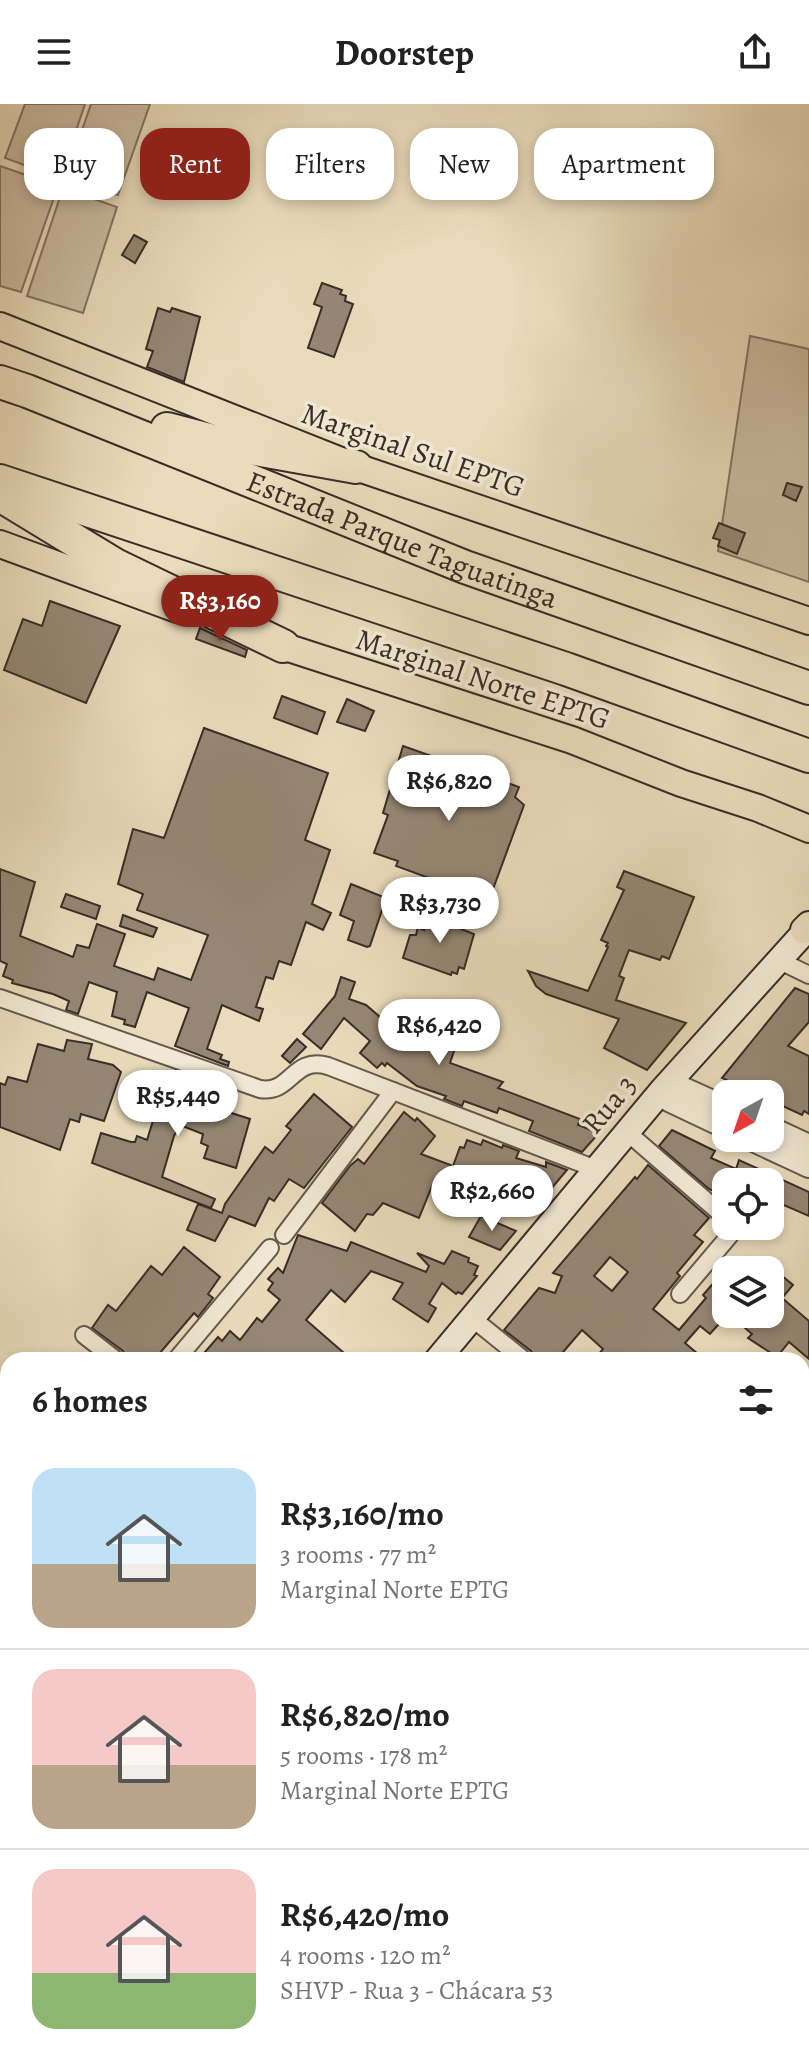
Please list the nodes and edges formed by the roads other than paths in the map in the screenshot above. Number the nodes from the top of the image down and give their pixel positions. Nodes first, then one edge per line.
1 (0, 326) edge
2 (14, 387) edge
3 (356, 467) junction
4 (0, 481) edge
5 (0, 495) edge
6 (0, 544) edge
7 (809, 621) edge
8 (283, 646) junction
9 (809, 688) edge
10 (809, 756) edge
11 (758, 808) junction
12 (809, 829) edge
13 (809, 841) edge
14 (808, 925) edge
15 (778, 960) junction
16 (809, 975) edge
17 (0, 998) edge
18 (663, 1089) junction
19 (393, 1091) junction
20 (712, 1102) edge
21 (712, 1120) edge
22 (627, 1132) junction
23 (784, 1134) edge
24 (809, 1146) edge
25 (779, 1152) edge
26 (809, 1166) edge
27 (596, 1169) junction
28 (712, 1206) edge
29 (284, 1235) dead end
30 (726, 1240) edge
31 (270, 1248) dead end
32 (680, 1294) dead end
33 (472, 1318) junction
34 (84, 1335) dead end
35 (106, 1352) edge
36 (183, 1352) edge
37 (444, 1352) edge
38 (514, 1352) edge

1 - 3 main road, Marginal Sul EPTG
2 - 3 highway
2 - 9 highway, Estrada Parque Taguatinga
3 - 7 main road, Marginal Sul EPTG
4 - 10 highway
5 - 8 highway
6 - 8 main road, Marginal Norte EPTG
8 - 11 main road, Marginal Norte EPTG
11 - 12 main road, Marginal Norte EPTG
11 - 13 main road
14 - 15 main road, Rua 3
15 - 16 street
15 - 18 main road, Rua 3
17 - 19 street
18 - 20 street
18 - 21 street
18 - 22 main road, Rua 3
19 - 27 street
19 - 29 street
22 - 27 main road, Rua 3
22 - 28 street
23 - 24 street
25 - 26 street
27 - 33 main road, Rua 3
30 - 32 street
31 - 36 street
33 - 37 main road, Rua 3
33 - 38 street
34 - 35 street

